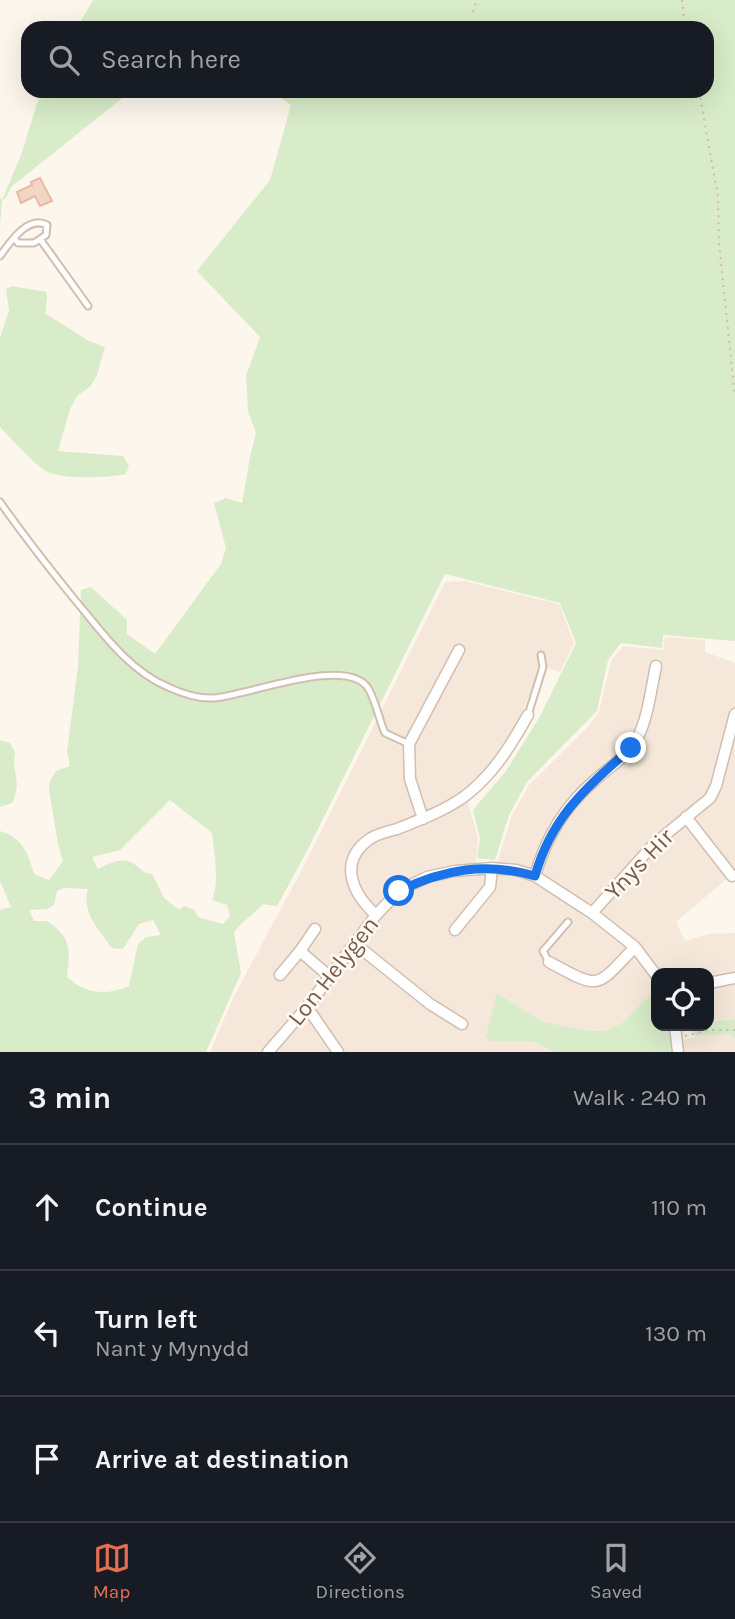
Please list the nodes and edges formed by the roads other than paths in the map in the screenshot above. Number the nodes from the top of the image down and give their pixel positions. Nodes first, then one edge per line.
1 (14, 238) junction
2 (40, 239) junction
3 (0, 256) edge
4 (88, 306) dead end
5 (0, 502) edge
6 (459, 650) dead end
7 (541, 655) dead end
8 (656, 666) dead end
9 (735, 714) edge
10 (528, 715) joint
11 (408, 744) junction
12 (686, 817) junction
13 (423, 819) junction
14 (492, 868) junction
15 (535, 876) junction
16 (732, 876) dead end
17 (592, 913) junction
18 (376, 915) junction
19 (568, 922) dead end
20 (314, 929) dead end
21 (455, 930) dead end
22 (354, 943) junction
23 (635, 947) junction
24 (300, 951) junction
25 (549, 962) joint
26 (651, 968) edge
27 (280, 975) dead end
28 (330, 977) junction
29 (735, 978) edge
30 (714, 982) edge
31 (307, 1007) junction
32 (462, 1024) dead end
33 (676, 1031) edge
34 (268, 1052) edge
35 (338, 1052) edge
36 (678, 1052) edge

1 - 2 lane
1 - 2 lane
1 - 3 lane
2 - 4 lane
5 - 11 lane
6 - 11 street
7 - 10 lane
8 - 15 street
9 - 12 street, Ynys Hir
10 - 13 street
11 - 13 street
12 - 16 street, Ynys Hir
12 - 17 street, Ynys Hir
13 - 18 street
14 - 15 street
14 - 18 street, Lon Helygen
14 - 21 street
15 - 17 street
17 - 23 street
18 - 22 street, Lon Helygen
19 - 25 lane
20 - 24 street
22 - 28 street, Lon Helygen
22 - 32 street
23 - 25 street
23 - 26 street
24 - 27 street
24 - 28 street
28 - 31 street, Lon Helygen
29 - 30 street
31 - 34 street, Lon Helygen
31 - 35 street
33 - 36 street

